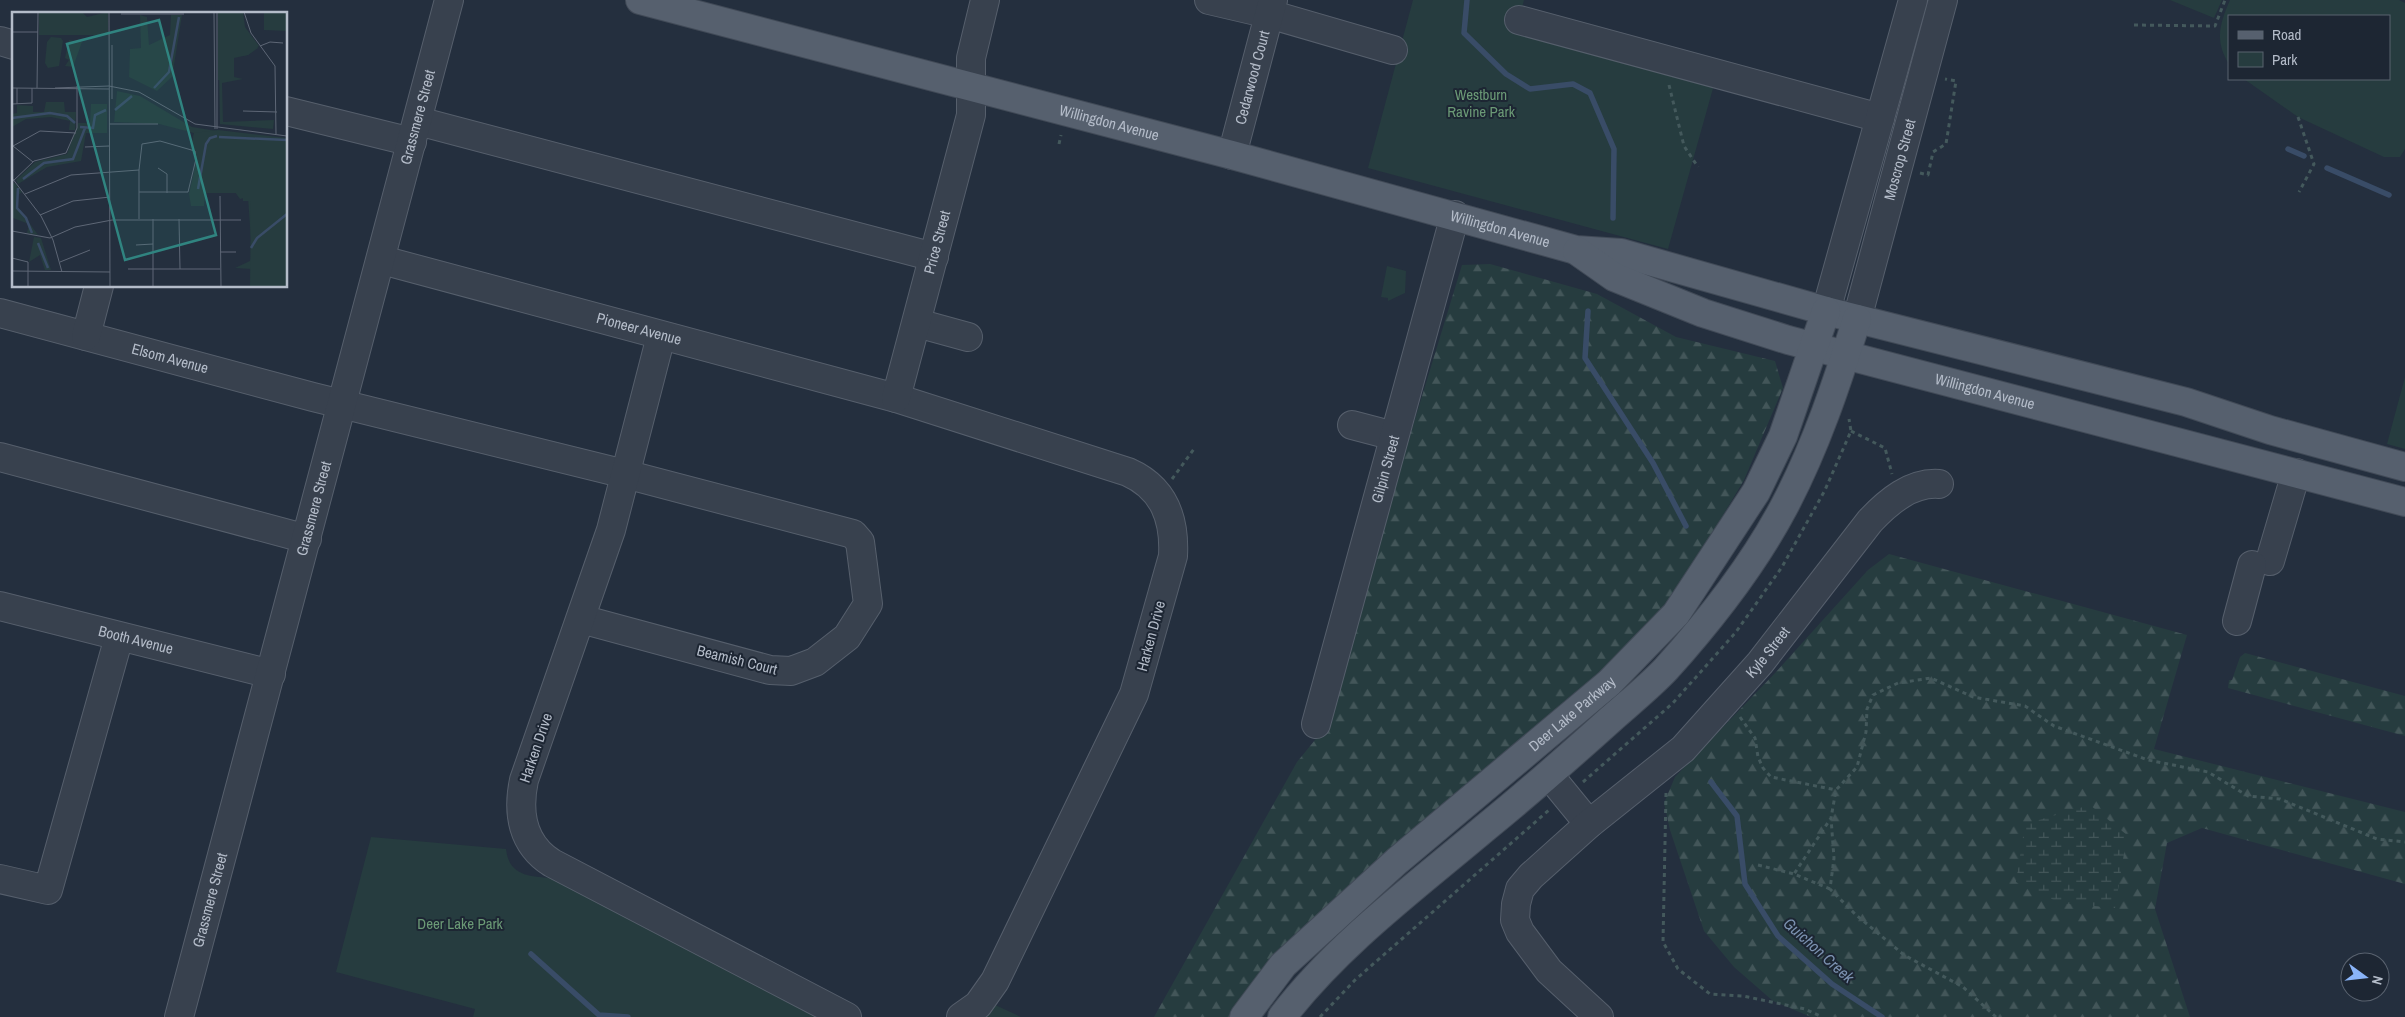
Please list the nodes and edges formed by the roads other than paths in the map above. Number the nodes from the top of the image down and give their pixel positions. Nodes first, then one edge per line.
1 (449, 0) edge
2 (640, 0) edge
3 (985, 0) edge
4 (1209, 0) edge
5 (1914, 0) edge
6 (1943, 0) edge
7 (1271, 7) edge
8 (696, 8) edge
9 (1519, 20) dead end
10 (1393, 50) dead end
11 (971, 86) junction
12 (288, 111) edge
13 (1880, 118) junction
14 (415, 131) junction
15 (1232, 155) junction
16 (1455, 215) junction
17 (1576, 250) junction
18 (934, 257) junction
19 (382, 260) junction
20 (98, 288) edge
21 (1826, 311) junction
22 (0, 313) edge
23 (1857, 319) junction
24 (917, 323) junction
25 (86, 336) junction
26 (662, 336) junction
27 (968, 337) dead end
28 (1815, 347) junction
29 (1845, 355) junction
30 (896, 398) junction
31 (342, 404) junction
32 (1352, 425) dead end
33 (1394, 436) junction
34 (0, 458) edge
35 (2405, 467) edge
36 (2296, 473) junction
37 (625, 474) junction
38 (1939, 484) dead end
39 (2405, 502) edge
40 (307, 539) junction
41 (868, 604) joint
42 (0, 606) edge
43 (581, 619) junction
44 (2237, 622) dead end
45 (119, 637) junction
46 (271, 674) junction
47 (1316, 724) dead end
48 (1549, 775) junction
49 (1589, 824) junction
50 (0, 879) edge
51 (179, 1017) edge
52 (847, 1017) edge
53 (961, 1017) edge
54 (1244, 1017) edge
55 (1282, 1017) edge
56 (1599, 1017) edge

1 - 14 street, Grassmere Street
2 - 8 main road, Willingdon Avenue
3 - 11 street, Price Street
4 - 7 street
5 - 13 street, Moscrop Street
6 - 23 street, Moscrop Street
7 - 10 street
7 - 15 street, Cedarwood Court
8 - 11 main road, Willingdon Avenue
9 - 13 street
11 - 15 main road, Willingdon Avenue
11 - 18 street, Price Street
12 - 14 street
13 - 21 street, Moscrop Street
14 - 18 street
14 - 19 street, Grassmere Street
15 - 16 main road, Willingdon Avenue
16 - 17 main road, Willingdon Avenue
16 - 33 street, Gilpin Street
17 - 21 main road, Willingdon Avenue
17 - 28 main road, Willingdon Avenue
18 - 24 street, Price Street
19 - 26 street, Pioneer Avenue
19 - 31 street, Grassmere Street
20 - 25 street
21 - 23 main road, Willingdon Avenue
21 - 28 main road, Deer Lake Parkway
22 - 25 street, Elsom Avenue
23 - 29 main road, Deer Lake Parkway
23 - 35 main road, Willingdon Avenue
24 - 27 street
24 - 30 street, Price Street
25 - 31 street, Elsom Avenue
26 - 30 street, Pioneer Avenue
26 - 37 street, Harken Drive
28 - 29 main road, Willingdon Avenue
28 - 54 main road, Deer Lake Parkway
29 - 36 main road, Willingdon Avenue
29 - 48 main road, Deer Lake Parkway
30 - 53 street, Harken Drive
31 - 37 street, Elsom Avenue
31 - 40 street, Grassmere Street
32 - 33 street
33 - 47 street, Gilpin Street
34 - 40 street
36 - 39 main road, Willingdon Avenue
36 - 44 street
37 - 41 street, Elsom Avenue
37 - 43 street, Harken Drive
38 - 49 street, Kyle Street
40 - 46 street, Grassmere Street
41 - 43 street, Beamish Court
42 - 45 street, Booth Avenue
43 - 52 street, Harken Drive
45 - 46 street, Booth Avenue
45 - 50 street
46 - 51 street, Grassmere Street
48 - 49 street
48 - 55 main road, Deer Lake Parkway
49 - 56 street, Kyle Street

